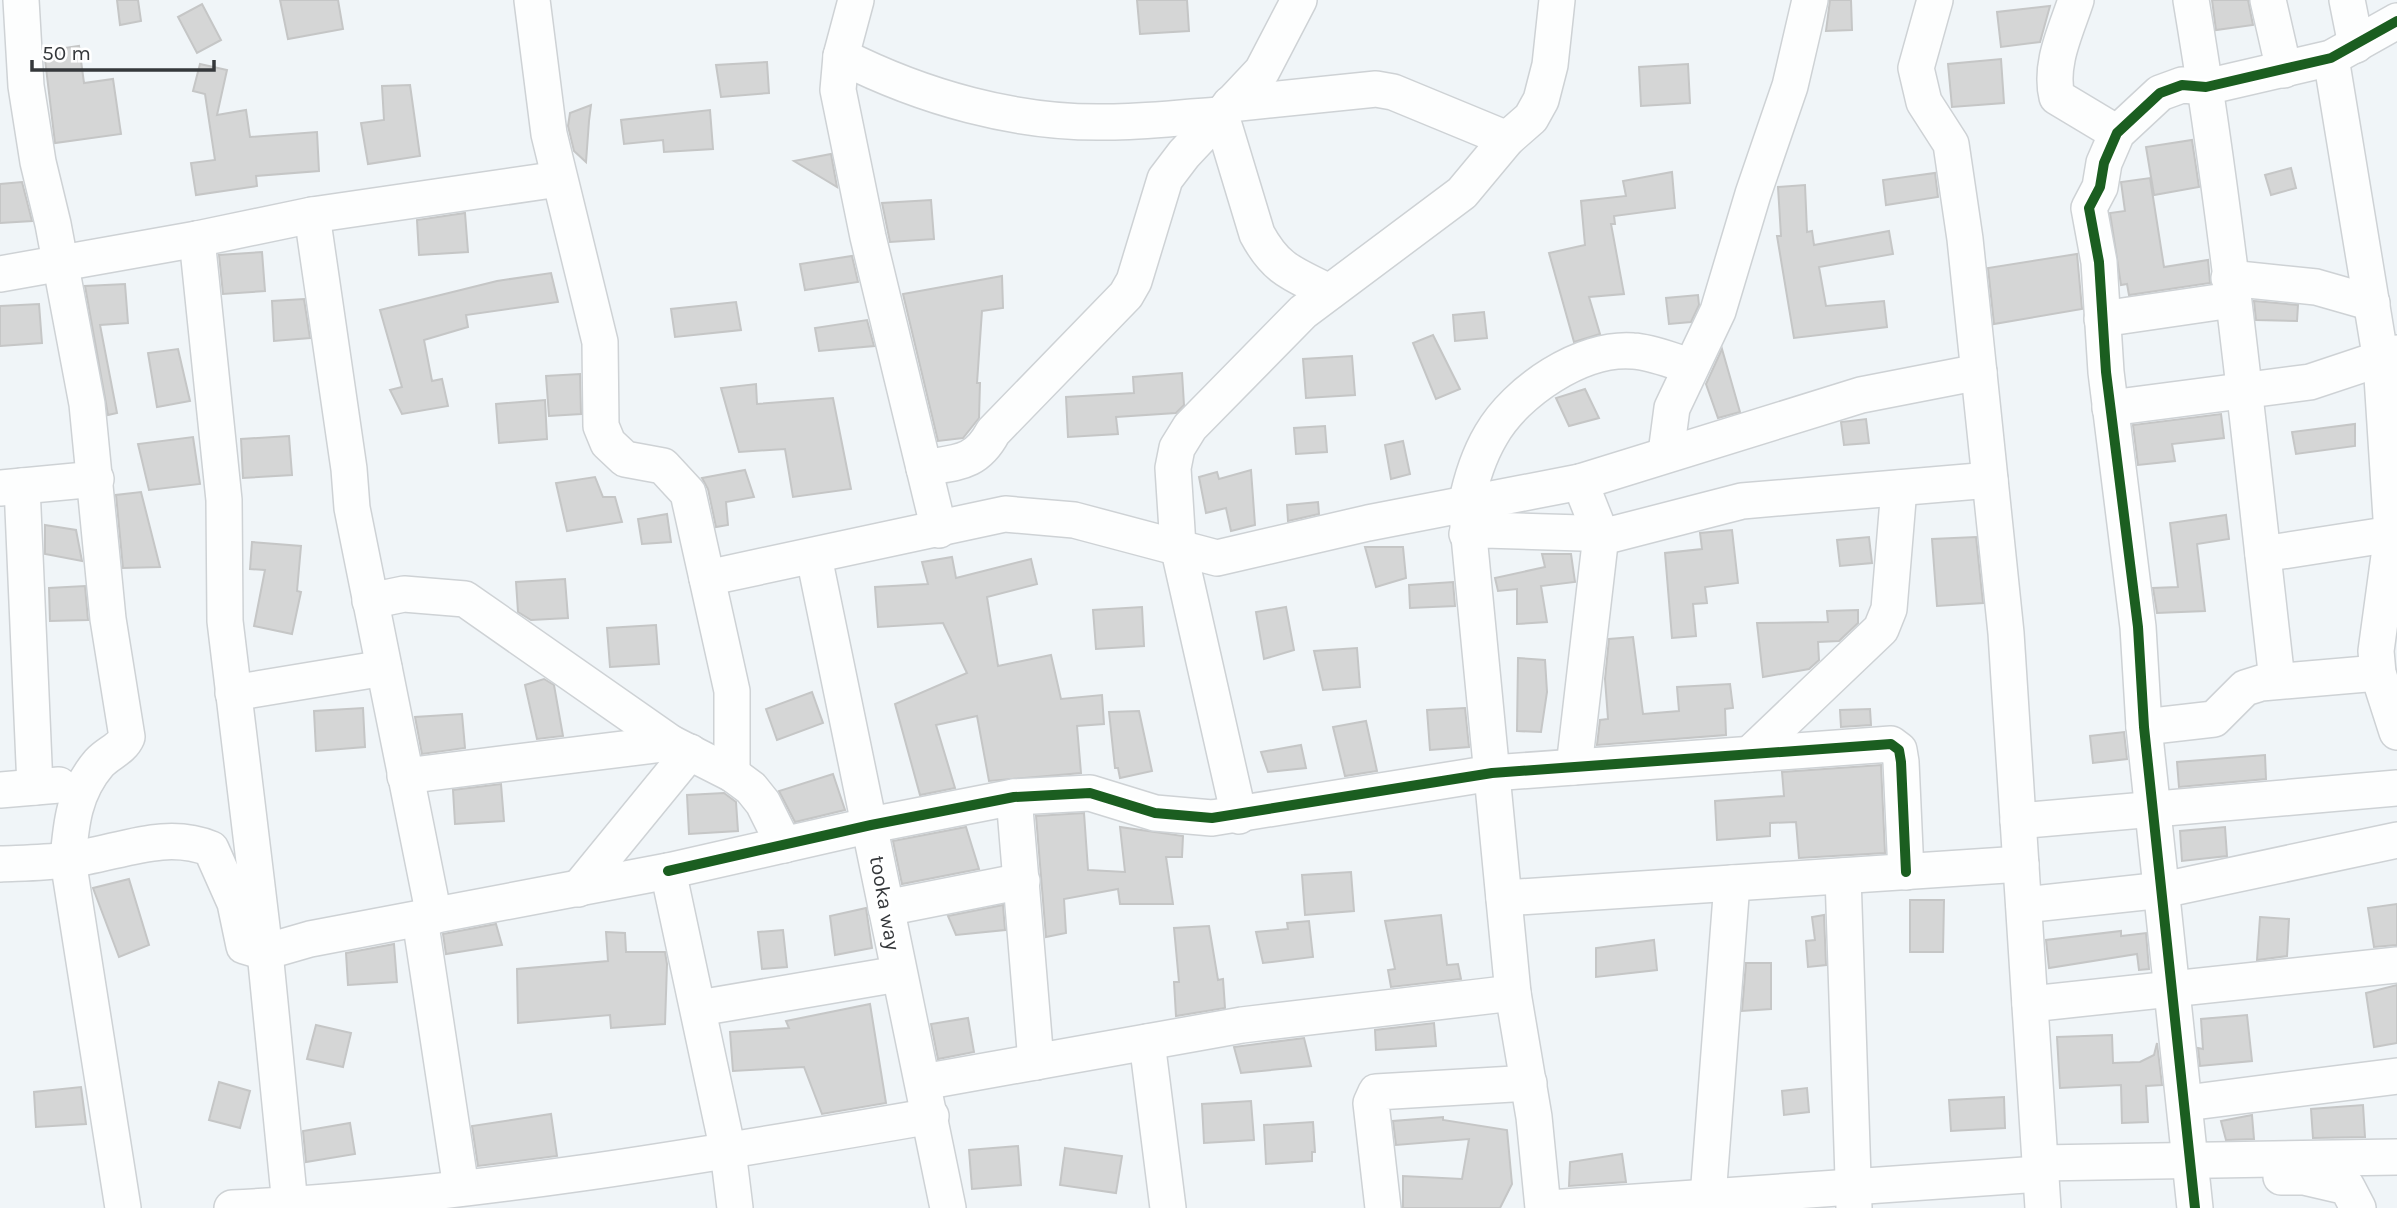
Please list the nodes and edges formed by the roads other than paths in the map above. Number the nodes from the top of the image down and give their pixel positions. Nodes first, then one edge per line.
1 (21, 0) edge
2 (532, 0) edge
3 (856, 0) edge
4 (1299, 0) edge
5 (1557, 0) edge
6 (1810, 0) edge
7 (1936, 0) edge
8 (2076, 0) edge
9 (2191, 0) edge
10 (2268, 0) edge
11 (2347, 0) edge
12 (2397, 21) edge
13 (2344, 52) junction
14 (841, 56) junction
15 (2284, 70) junction
16 (2206, 88) junction
17 (1225, 109) junction
18 (15, 116) edge
19 (2117, 133) junction
20 (1507, 139) junction
21 (559, 179) junction
22 (312, 215) junction
23 (197, 239) junction
24 (60, 262) junction
25 (0, 274) edge
26 (2231, 289) junction
27 (1329, 292) junction
28 (2372, 303) junction
29 (2102, 319) junction
30 (2389, 357) edge
31 (1690, 366) junction
32 (1979, 372) junction
33 (2244, 390) junction
34 (2110, 408) junction
35 (1666, 453) junction
36 (924, 468) junction
37 (96, 479) junction
38 (1990, 480) junction
39 (1580, 481) junction
40 (11, 487) edge
41 (1899, 488) junction
42 (1466, 520) junction
43 (939, 530) junction
44 (2395, 533) edge
45 (1601, 535) junction
46 (1178, 546) junction
47 (2263, 554) junction
48 (814, 557) junction
49 (707, 578) junction
50 (370, 601) junction
51 (2384, 658) edge
52 (384, 668) junction
53 (2277, 680) junction
54 (233, 693) junction
55 (2144, 727) junction
56 (2397, 732) edge
57 (681, 748) junction
58 (1750, 754) junction
59 (1574, 767) junction
60 (1492, 773) junction
61 (732, 774) junction
62 (405, 776) junction
63 (83, 783) junction
64 (35, 787) junction
65 (2397, 788) edge
66 (0, 790) edge
67 (1014, 797) junction
68 (2154, 807) junction
69 (1239, 816) junction
70 (2018, 821) junction
71 (871, 825) junction
72 (2397, 840) edge
73 (784, 845) junction
74 (68, 860) junction
75 (0, 864) edge
76 (2021, 864) junction
77 (668, 872) junction
78 (1906, 872) junction
79 (1843, 876) junction
80 (1022, 881) junction
81 (1732, 883) junction
82 (578, 889) junction
83 (2163, 890) junction
84 (1504, 898) junction
85 (2024, 905) junction
86 (886, 908) junction
87 (427, 918) junction
88 (265, 952) junction
89 (2397, 965) edge
90 (898, 974) junction
91 (2174, 988) junction
92 (1513, 993) junction
93 (2030, 1004) junction
94 (699, 1008) junction
95 (1147, 1042) junction
96 (1036, 1062) junction
97 (2397, 1076) edge
98 (923, 1082) junction
99 (1529, 1083) junction
100 (2186, 1103) junction
101 (931, 1116) junction
102 (728, 1151) junction
103 (2397, 1157) edge
104 (2193, 1165) junction
105 (2041, 1182) edge
106 (469, 1194) edge
107 (1707, 1197) junction
108 (1854, 1197) edge
109 (331, 1204) edge
110 (290, 1205) junction
111 (123, 1208) edge
112 (232, 1208) edge
113 (736, 1208) edge
114 (948, 1208) edge
115 (1168, 1208) edge
116 (1383, 1208) edge
117 (1543, 1208) edge
118 (1549, 1208) edge
119 (2195, 1208) edge
120 (2358, 1208) edge

1 - 18 street
2 - 21 street
3 - 14 street
4 - 17 street
5 - 20 street
6 - 31 street
7 - 32 street
8 - 19 street
9 - 16 street
10 - 15 street
11 - 13 street
12 - 13 street
13 - 15 street
13 - 28 street
14 - 17 street
14 - 36 street
15 - 16 street
16 - 19 street
16 - 26 street
17 - 20 street
17 - 27 street
17 - 36 street
18 - 24 street
19 - 29 street
20 - 27 street
21 - 22 street
21 - 49 street
22 - 23 street
22 - 50 street
23 - 24 street
23 - 54 street
24 - 25 street
24 - 37 street
26 - 28 street
26 - 29 street
26 - 33 street
27 - 46 street
28 - 30 street
29 - 34 street
30 - 33 street
30 - 44 street
31 - 35 street
31 - 42 street
32 - 35 street
32 - 38 street
33 - 34 street
33 - 47 street
34 - 55 street
35 - 39 street
36 - 43 street
37 - 40 street
37 - 63 street
38 - 41 street
38 - 70 street
39 - 42 street
39 - 45 street
40 - 64 street
41 - 45 street
41 - 58 street
42 - 45 street
42 - 46 street
42 - 60 street
43 - 46 street
43 - 48 street
44 - 47 street
44 - 51 street
45 - 59 street
46 - 69 street
47 - 53 street
48 - 49 street
48 - 71 street, tooka way
49 - 61 street
50 - 52 street
50 - 57 street
51 - 53 street
51 - 56 street
52 - 54 street
52 - 62 street
53 - 55 street
54 - 88 street
55 - 68 street
57 - 61 street
57 - 62 street
57 - 82 street
58 - 59 street
58 - 78 street
59 - 60 street
60 - 69 street
60 - 84 street
61 - 73 street
62 - 87 street
63 - 64 street
63 - 74 street
64 - 66 street
65 - 68 street
67 - 69 street
67 - 71 street
67 - 80 street
68 - 70 street
68 - 83 street
70 - 76 street
71 - 73 street
71 - 86 street, tooka way
72 - 83 street
73 - 77 street
74 - 75 street
74 - 88 street
74 - 111 street
76 - 78 street
76 - 85 street
77 - 82 street
77 - 94 street
78 - 79 street
79 - 81 street
79 - 108 street
80 - 86 street
80 - 96 street
81 - 84 street
81 - 107 street
82 - 87 street
83 - 85 street
83 - 91 street
84 - 92 street
85 - 93 street
86 - 90 street, tooka way
87 - 88 street
87 - 106 street
88 - 110 street
89 - 91 street
90 - 94 street
90 - 98 street, tooka way
91 - 93 street
91 - 100 street
92 - 95 street
92 - 99 street
93 - 105 street
94 - 102 street
95 - 96 street
95 - 115 street
96 - 98 street
97 - 100 street
98 - 101 street, tooka way
99 - 116 street
99 - 117 street
100 - 104 street
101 - 102 street
101 - 114 street, tooka way
102 - 106 street
102 - 113 street
103 - 104 street
104 - 105 street
104 - 119 street
104 - 120 street
105 - 108 street
106 - 109 street
107 - 108 street
107 - 118 street
109 - 110 street
110 - 112 street

